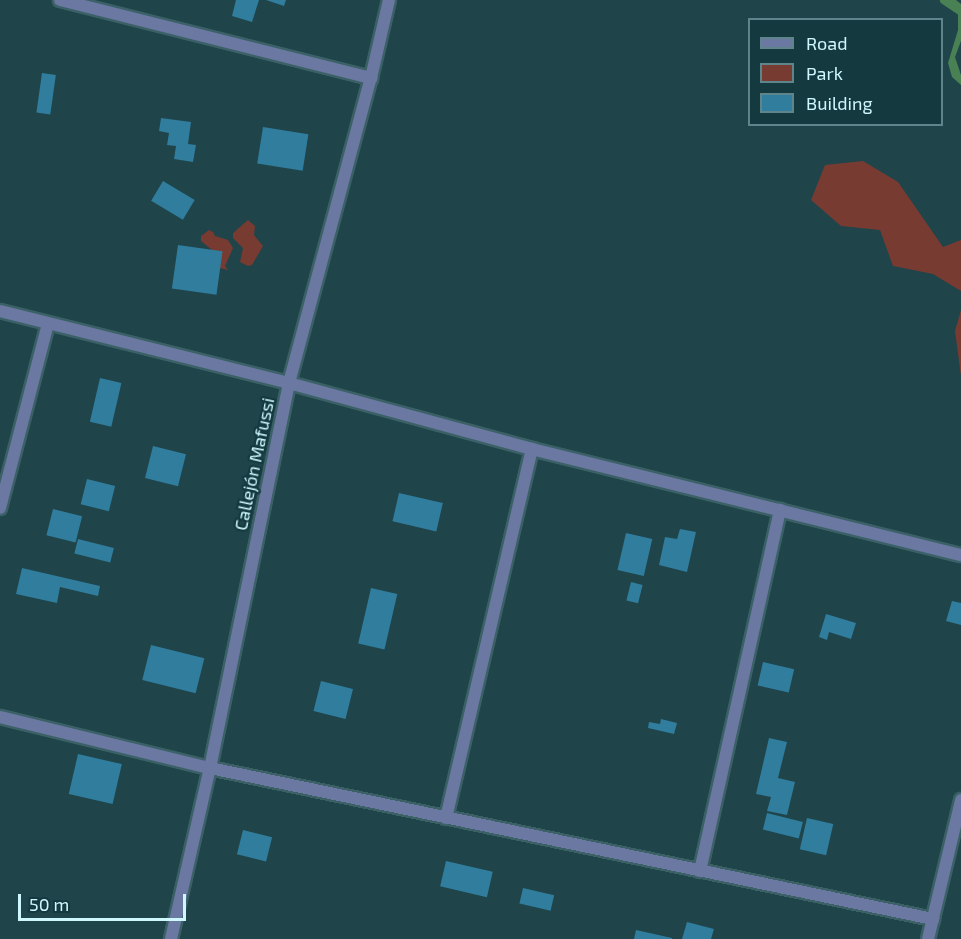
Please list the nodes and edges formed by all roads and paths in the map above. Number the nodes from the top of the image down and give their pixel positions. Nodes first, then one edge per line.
1 (60, 0) edge
2 (389, 0) edge
3 (371, 78) junction
4 (0, 311) edge
5 (48, 324) junction
6 (289, 383) junction
7 (532, 449) junction
8 (0, 508) edge
9 (780, 510) junction
10 (961, 555) edge
11 (0, 717) edge
12 (210, 768) junction
13 (961, 800) edge
14 (446, 818) junction
15 (700, 871) junction
16 (933, 919) junction
17 (171, 939) edge
18 (928, 939) edge

1 - 3 street
2 - 3 street, Callejón Mafussi
3 - 6 street, Callejón Mafussi
4 - 5 street
5 - 6 street
5 - 8 street
6 - 7 street
6 - 12 street, Callejón Mafussi
7 - 9 street
7 - 14 street
9 - 10 street
9 - 15 street
11 - 12 street
12 - 14 street
12 - 17 street, Callejón Mafussi
13 - 16 street
14 - 15 street
15 - 16 street
16 - 18 street

